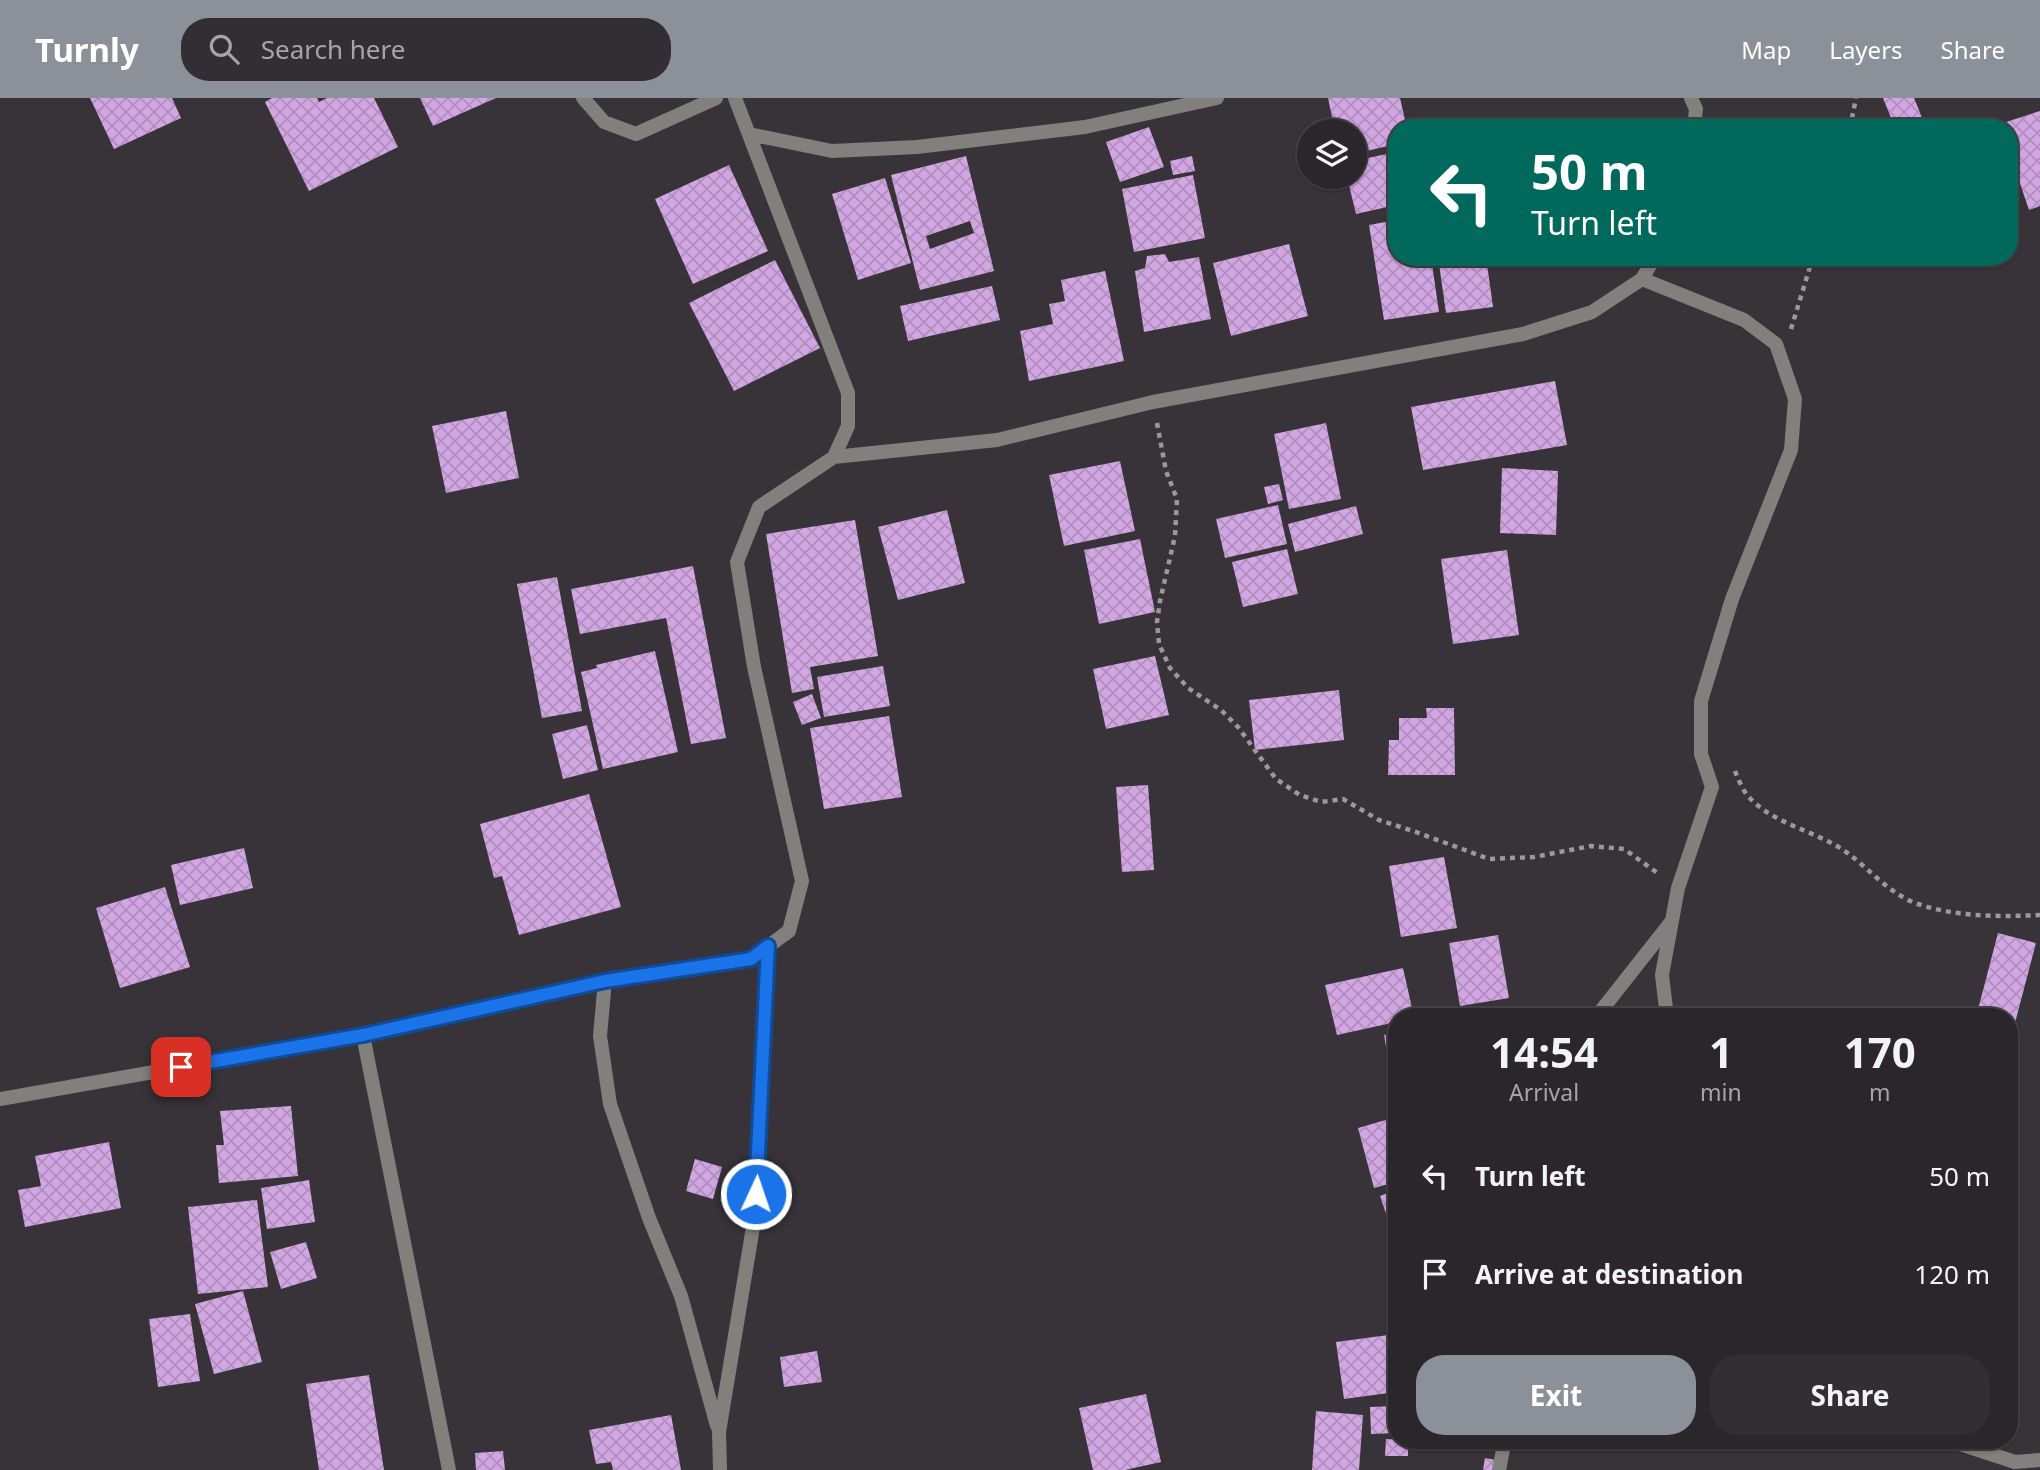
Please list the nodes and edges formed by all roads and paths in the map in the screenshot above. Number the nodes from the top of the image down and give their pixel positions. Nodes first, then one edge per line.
1 (583, 98) edge
2 (716, 98) edge
3 (735, 98) edge
4 (1217, 98) edge
5 (1691, 98) edge
6 (1856, 98) edge
7 (1695, 119) edge
8 (1852, 119) edge
9 (749, 134) junction
10 (1649, 266) edge
11 (1810, 266) edge
12 (1642, 279) junction
13 (1782, 360) junction
14 (1153, 402) junction
15 (834, 457) junction
16 (1734, 770) dead end
17 (1678, 888) junction
18 (2040, 915) edge
19 (1672, 921) junction
20 (768, 946) junction
21 (605, 981) junction
22 (1603, 1008) edge
23 (1666, 1008) edge
24 (363, 1035) junction
25 (0, 1099) edge
26 (719, 1432) junction
27 (1503, 1449) edge
28 (1975, 1449) edge
29 (2040, 1460) edge
30 (449, 1470) edge
31 (720, 1470) edge
32 (729, 1470) edge
33 (1499, 1470) edge

1 - 2 street
3 - 9 street
4 - 9 street
5 - 7 street
6 - 8 path
9 - 15 street
10 - 12 street
11 - 13 path
12 - 13 street
12 - 14 street
13 - 17 street
14 - 15 street
14 - 17 path
15 - 20 street
16 - 18 path
17 - 19 street
19 - 22 street
19 - 23 street
20 - 21 street
20 - 26 street
21 - 24 street
21 - 26 street
24 - 25 street
24 - 30 street
26 - 31 street
26 - 32 street
27 - 33 street
28 - 29 street

